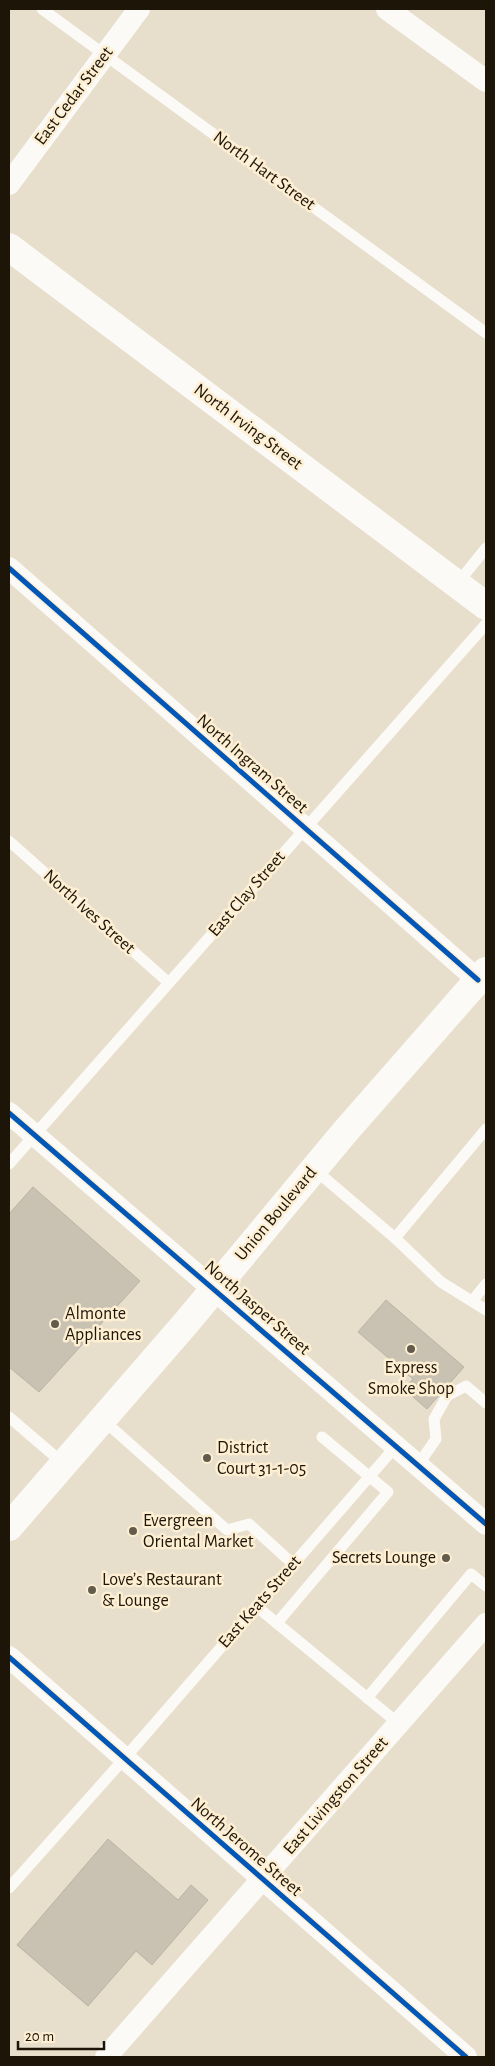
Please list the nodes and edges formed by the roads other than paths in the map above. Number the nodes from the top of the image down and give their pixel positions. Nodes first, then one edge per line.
1 (42, 9) edge
2 (139, 9) edge
3 (387, 9) edge
4 (105, 55) junction
5 (486, 81) edge
6 (9, 184) edge
7 (9, 247) edge
8 (486, 333) edge
9 (486, 548) edge
10 (9, 568) edge
11 (458, 584) junction
12 (486, 606) edge
13 (486, 624) edge
14 (305, 828) junction
15 (9, 841) edge
16 (482, 976) edge
17 (169, 983) junction
18 (9, 1113) edge
19 (486, 1130) edge
20 (34, 1136) junction
21 (9, 1164) edge
22 (314, 1169) junction
23 (395, 1238) junction
24 (486, 1284) edge
25 (214, 1288) junction
26 (473, 1300) junction
27 (486, 1310) edge
28 (486, 1403) edge
29 (9, 1417) edge
30 (102, 1420) junction
31 (322, 1437) dead end
32 (396, 1446) junction
33 (64, 1464) junction
34 (418, 1465) junction
35 (369, 1476) junction
36 (10, 1524) edge
37 (486, 1524) edge
38 (293, 1564) junction
39 (486, 1586) edge
40 (256, 1606) junction
41 (277, 1623) junction
42 (486, 1624) edge
43 (9, 1657) edge
44 (367, 1698) junction
45 (398, 1724) junction
46 (124, 1759) junction
47 (262, 1879) junction
48 (9, 1888) edge
49 (106, 2057) edge
50 (466, 2057) edge

1 - 4 lane, North Hart Street
2 - 4 street, East Cedar Street
3 - 5 street
4 - 6 street, East Cedar Street
4 - 8 lane, North Hart Street
7 - 11 main road, North Irving Street
9 - 11 lane
10 - 14 street, North Ingram Street
11 - 12 main road, North Irving Street
13 - 14 lane, East Clay Street
14 - 16 street, North Ingram Street
14 - 17 lane, East Clay Street
15 - 17 lane, North Ives Street
16 - 22 main road, Union Boulevard
17 - 20 lane, East Clay Street
18 - 20 street, North Jasper Street
19 - 23 lane
20 - 21 lane, East Clay Street
20 - 25 street, North Jasper Street
22 - 23 lane
22 - 25 main road, Union Boulevard
23 - 26 lane
24 - 26 lane
25 - 30 main road, Union Boulevard
25 - 32 street, North Jasper Street
26 - 27 lane
28 - 34 lane
29 - 33 lane
30 - 33 main road, Union Boulevard
30 - 38 lane
31 - 35 lane
32 - 34 street, North Jasper Street
32 - 35 lane, East Keats Street
33 - 36 main road, Union Boulevard
34 - 37 street, North Jasper Street
35 - 38 lane, East Keats Street
35 - 41 lane
38 - 40 lane, East Keats Street
39 - 44 lane
40 - 41 lane
40 - 46 lane, East Keats Street
41 - 44 lane
42 - 45 street, East Livingston Street
43 - 46 street, North Jerome Street
44 - 45 lane
45 - 47 street, East Livingston Street
46 - 47 street, North Jerome Street
46 - 48 lane, East Keats Street
47 - 49 street, East Livingston Street
47 - 50 street, North Jerome Street

